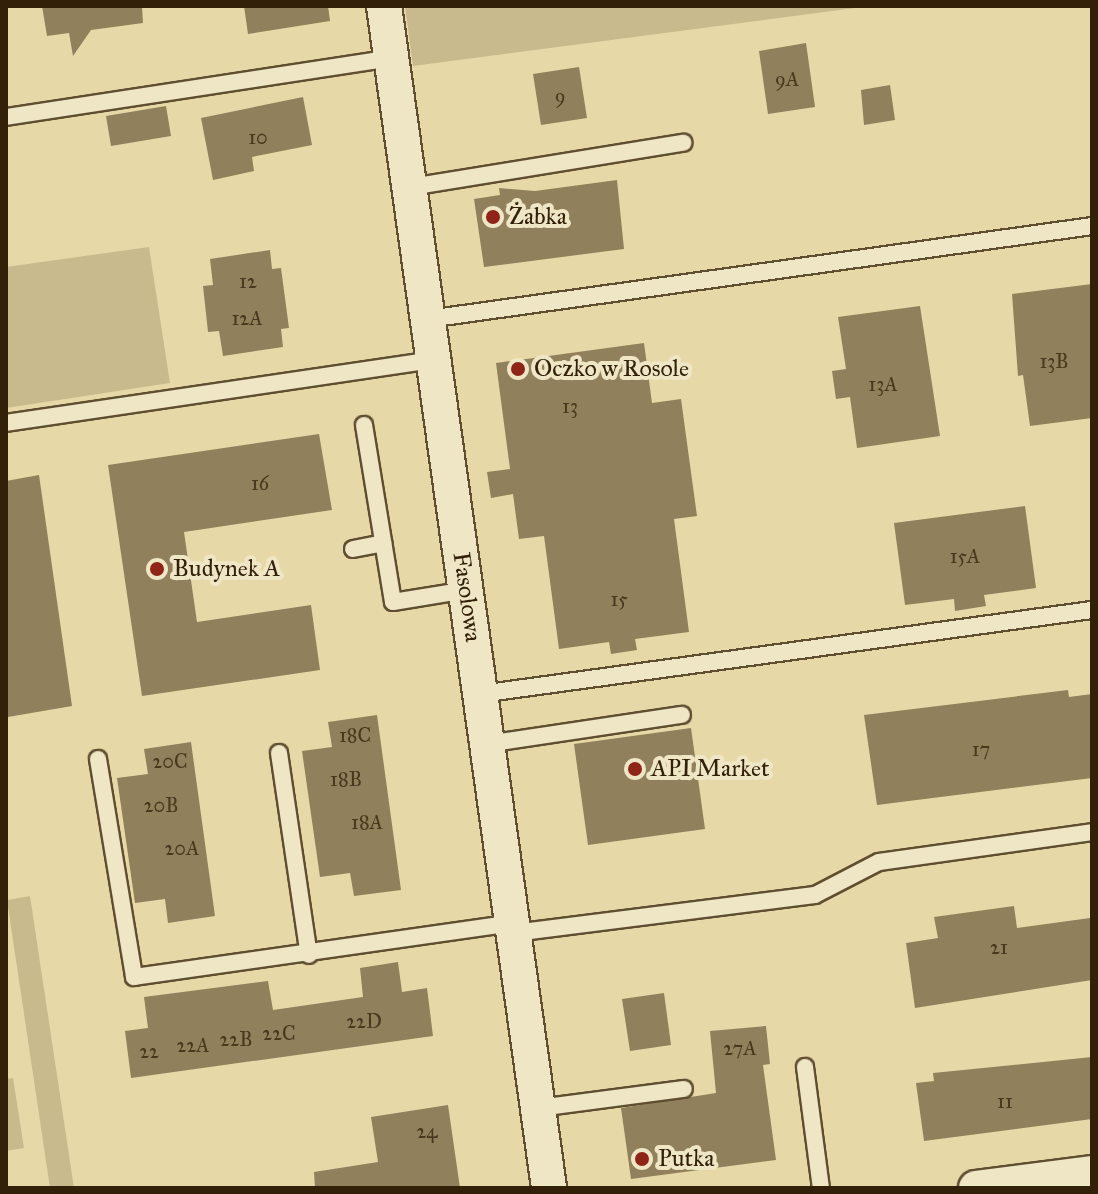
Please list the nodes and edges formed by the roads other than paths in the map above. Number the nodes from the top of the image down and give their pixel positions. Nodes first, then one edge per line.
1 (384, 6) edge
2 (392, 58) junction
3 (6, 117) edge
4 (683, 143) dead end
5 (410, 187) junction
6 (1092, 226) edge
7 (428, 319) junction
8 (434, 360) junction
9 (6, 423) edge
10 (364, 425) dead end
11 (383, 543) junction
12 (353, 549) dead end
13 (466, 590) junction
14 (1092, 610) edge
15 (480, 694) junction
16 (682, 715) dead end
17 (487, 744) junction
18 (279, 753) dead end
19 (98, 759) dead end
20 (1092, 832) edge
21 (513, 928) junction
22 (309, 955) junction
23 (805, 1067) dead end
24 (684, 1089) dead end
25 (539, 1108) junction
26 (1092, 1173) edge
27 (549, 1188) edge
28 (821, 1188) edge
29 (976, 1188) edge

1 - 2 street, Fasolowa
2 - 3 lane
2 - 5 street, Fasolowa
4 - 5 lane
5 - 7 street, Fasolowa
6 - 7 lane
7 - 8 street, Fasolowa
8 - 9 lane
8 - 13 street, Fasolowa
10 - 11 lane
11 - 12 lane
11 - 13 lane
13 - 15 street, Fasolowa
14 - 15 lane
15 - 17 street, Fasolowa
16 - 17 lane
17 - 21 street, Fasolowa
18 - 22 lane
19 - 22 lane
20 - 21 lane
21 - 22 lane
21 - 25 street, Fasolowa
23 - 28 lane
24 - 25 lane
25 - 27 street, Fasolowa
26 - 29 street

